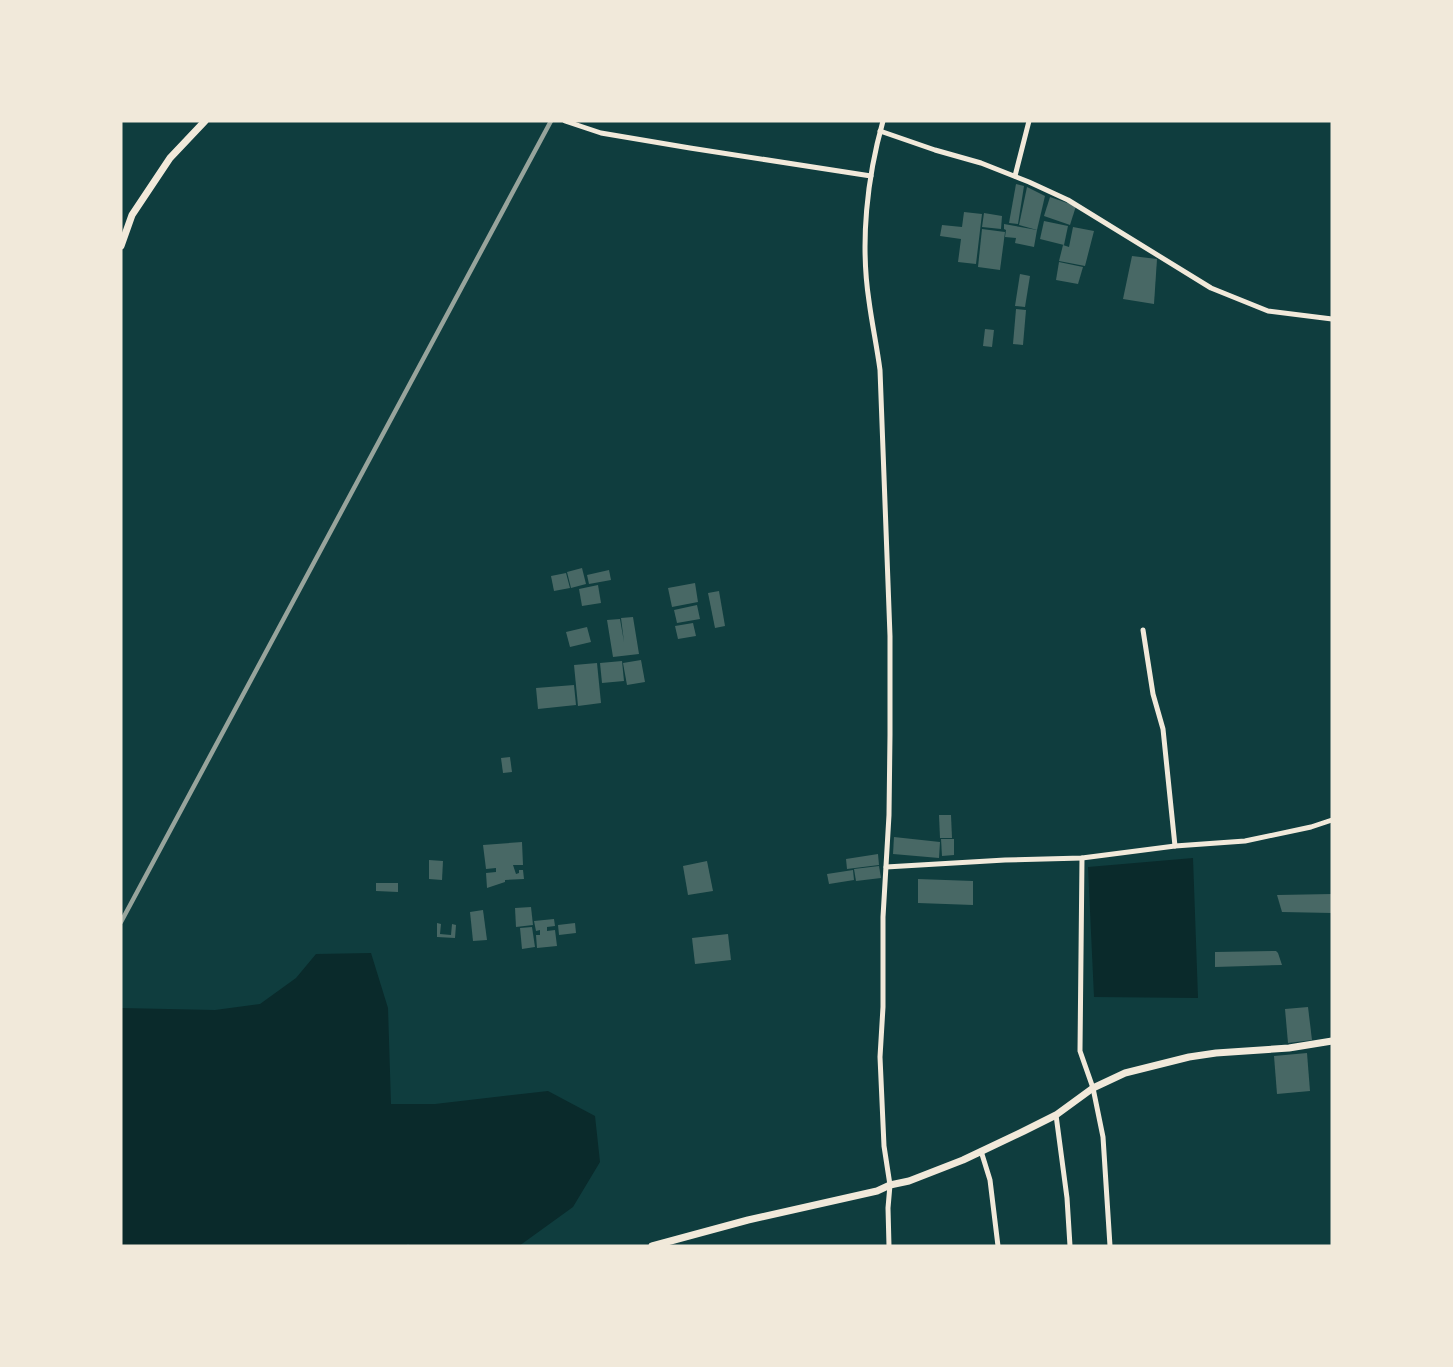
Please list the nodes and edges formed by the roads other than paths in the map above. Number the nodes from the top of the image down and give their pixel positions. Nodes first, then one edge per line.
1 (205, 121) edge
2 (565, 121) edge
3 (883, 121) edge
4 (1029, 121) edge
5 (880, 131) junction
6 (872, 176) junction
7 (1015, 176) junction
8 (121, 246) edge
9 (1332, 319) edge
10 (1143, 630) dead end
11 (1332, 820) edge
12 (1175, 846) junction
13 (1082, 858) junction
14 (886, 867) junction
15 (1332, 1041) edge
16 (1093, 1088) junction
17 (1056, 1115) junction
18 (981, 1151) junction
19 (890, 1185) junction
20 (652, 1246) edge
21 (889, 1246) edge
22 (998, 1246) edge
23 (1070, 1246) edge
24 (1110, 1246) edge

1 - 8 street
2 - 6 street
3 - 5 street
4 - 7 street
5 - 6 street
5 - 7 street
6 - 14 street
7 - 9 street
10 - 12 street
11 - 12 street
12 - 13 street
13 - 14 street
13 - 16 street
14 - 19 street
15 - 16 street
16 - 17 street
16 - 24 street
17 - 18 street
17 - 23 street
18 - 19 street
18 - 22 street
19 - 20 street
19 - 21 street

